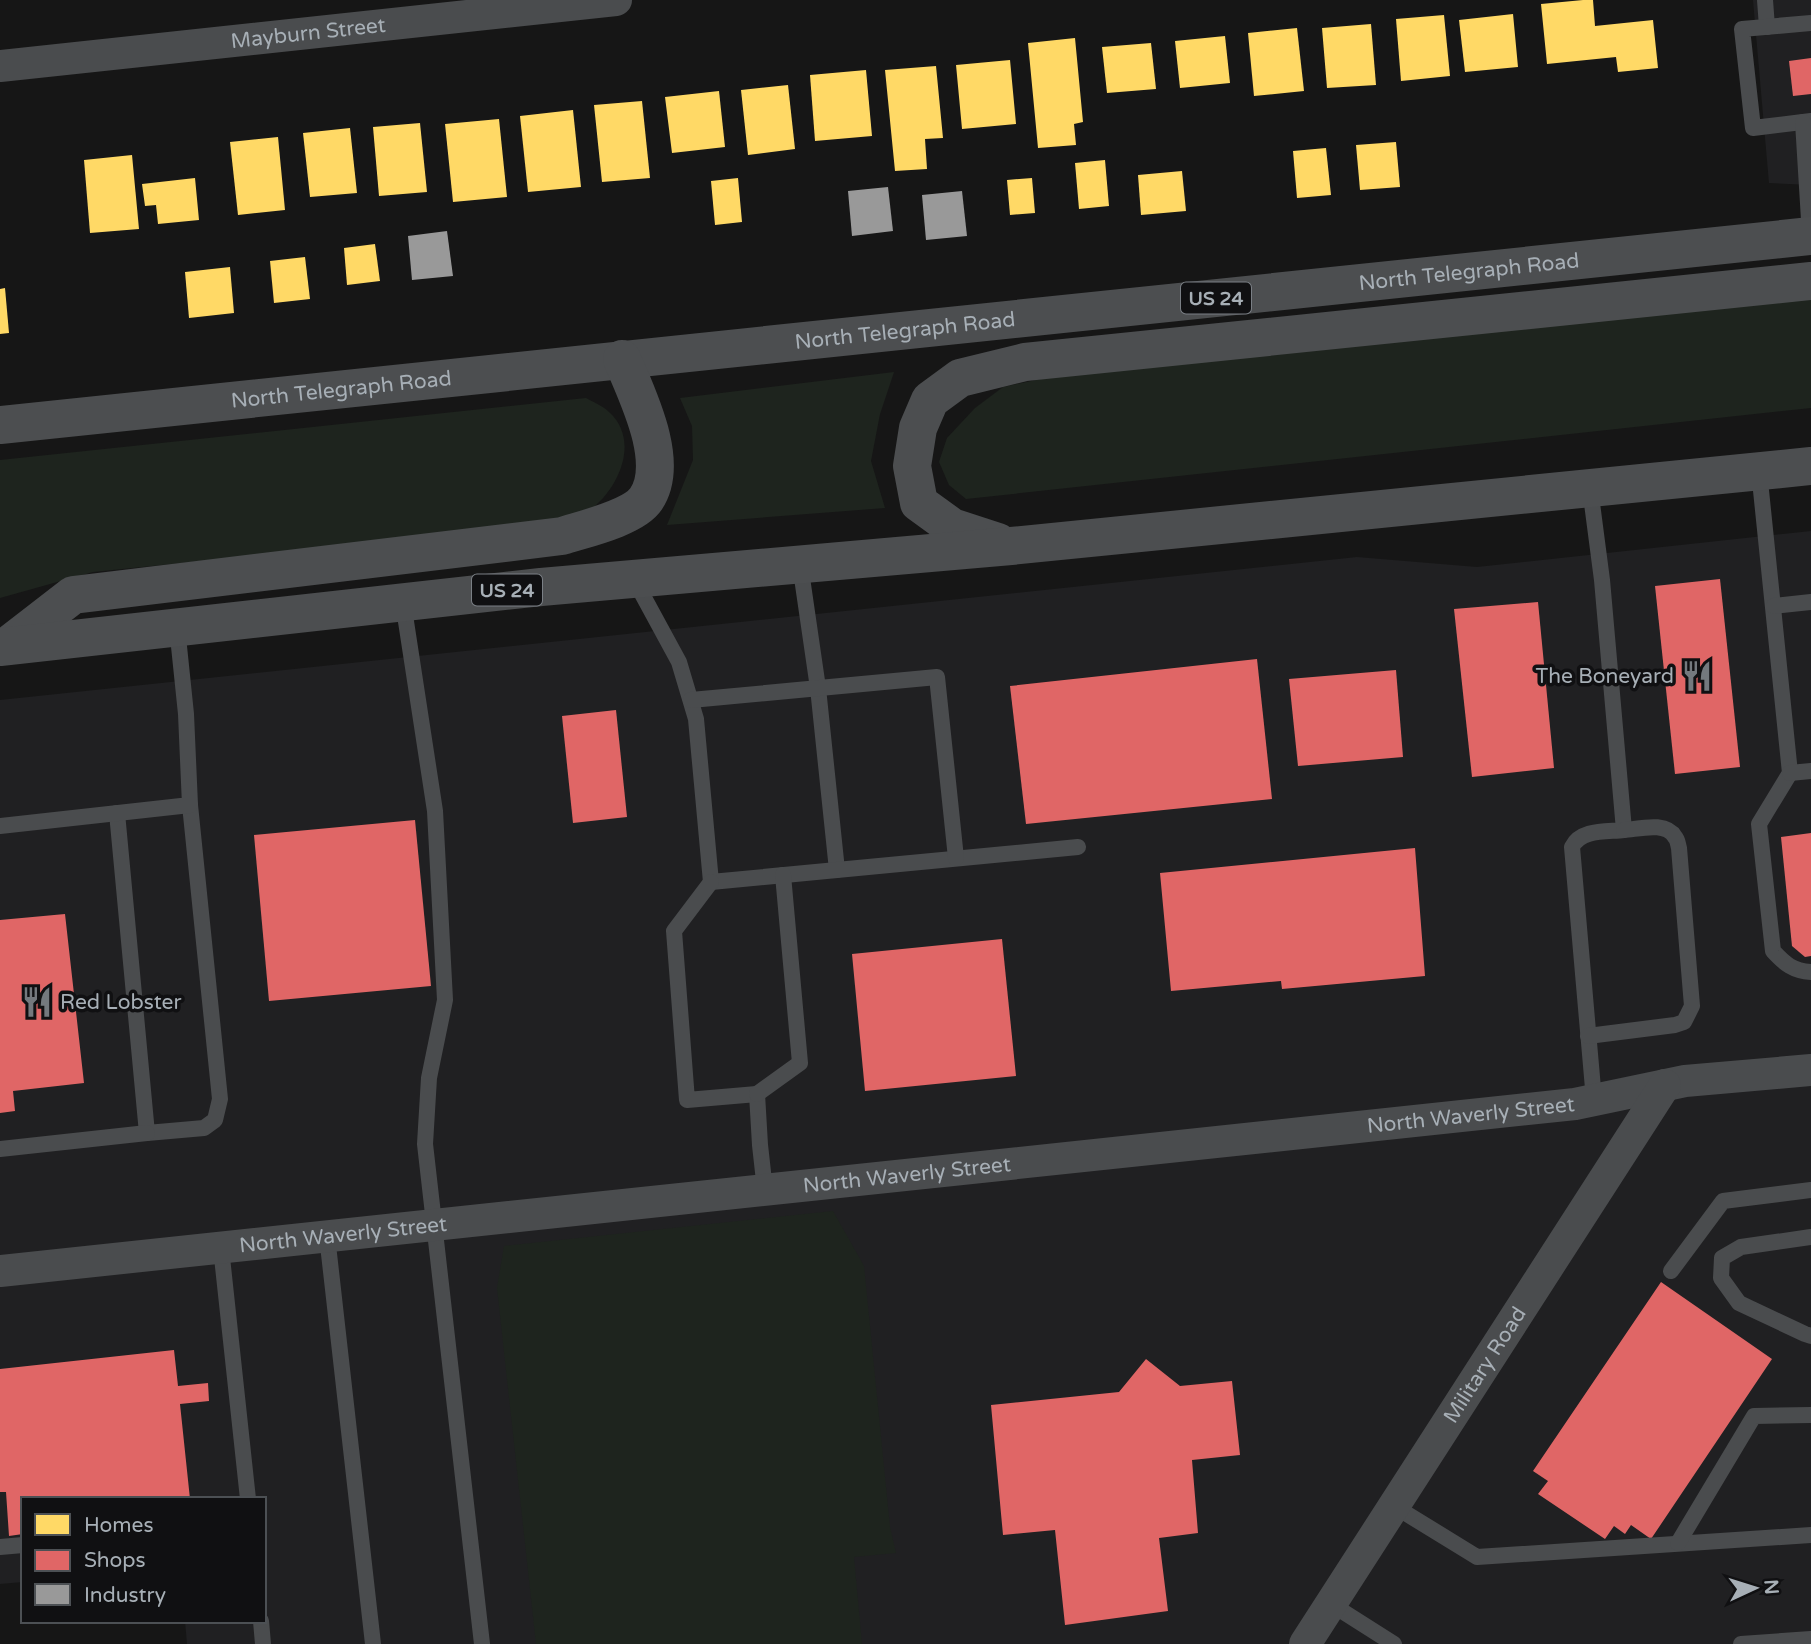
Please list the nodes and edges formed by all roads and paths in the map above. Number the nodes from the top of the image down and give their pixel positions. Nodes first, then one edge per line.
1 (616, 0) edge
2 (1765, 0) edge
3 (1811, 23) edge
4 (1767, 27) junction
5 (0, 66) edge
6 (1807, 122) edge
7 (1810, 236) edge
8 (1811, 281) edge
9 (622, 359) junction
10 (0, 425) edge
11 (1811, 466) edge
12 (1759, 471) junction
13 (1590, 488) junction
14 (1011, 546) junction
15 (800, 565) junction
16 (634, 579) junction
17 (403, 602) junction
18 (1811, 602) edge
19 (1774, 606) junction
20 (177, 627) junction
21 (2, 647) edge
22 (818, 688) junction
23 (691, 700) junction
24 (1811, 771) edge
25 (1790, 773) junction
26 (190, 805) junction
27 (117, 813) junction
28 (0, 826) edge
29 (1624, 831) junction
30 (1078, 847) dead end
31 (956, 858) junction
32 (837, 870) junction
33 (783, 875) junction
34 (711, 882) junction
35 (1811, 972) edge
36 (1588, 1036) junction
37 (1811, 1070) edge
38 (1811, 1076) edge
39 (1665, 1085) junction
40 (757, 1094) junction
41 (1594, 1100) junction
42 (146, 1133) junction
43 (0, 1149) edge
44 (765, 1190) junction
45 (1811, 1190) edge
46 (433, 1225) junction
47 (327, 1236) junction
48 (1811, 1237) edge
49 (221, 1248) junction
50 (0, 1271) edge
51 (1671, 1271) dead end
52 (1811, 1336) edge
53 (1811, 1415) edge
54 (247, 1497) edge
55 (1394, 1506) junction
56 (1811, 1535) edge
57 (1678, 1543) junction
58 (21, 1545) edge
59 (0, 1547) edge
60 (1331, 1604) junction
61 (261, 1623) edge
62 (1811, 1639) edge
63 (263, 1644) edge
64 (373, 1644) edge
65 (482, 1644) edge
66 (1305, 1644) edge
67 (1394, 1644) edge
68 (1741, 1644) edge

1 - 5 street, Mayburn Street
2 - 4 lane
3 - 4 lane
4 - 6 lane
6 - 7 lane
7 - 9 main road, North Telegraph Road / US 24
8 - 14 main road
9 - 10 main road, North Telegraph Road / US 24
9 - 21 main road
11 - 12 main road, US 24
12 - 13 main road, US 24
12 - 19 lane
13 - 14 main road, US 24
13 - 29 lane
14 - 15 main road, US 24
15 - 16 main road, US 24
15 - 22 lane
16 - 17 main road, US 24
16 - 23 lane
17 - 20 main road, US 24
17 - 46 lane
18 - 19 lane
19 - 25 lane
20 - 21 main road, US 24
20 - 26 lane
22 - 23 lane
22 - 31 lane
22 - 32 lane
23 - 34 lane
24 - 25 lane
25 - 35 lane
26 - 27 lane
26 - 42 lane
27 - 28 lane
27 - 42 lane
29 - 36 lane
29 - 36 lane
30 - 31 lane
31 - 32 lane
32 - 33 lane
33 - 34 lane
33 - 40 lane
34 - 40 lane
36 - 41 lane
37 - 38 lane
37 - 39 street, North Waverly Street
39 - 41 street, North Waverly Street
39 - 55 street, Military Road
40 - 44 lane
41 - 44 street, North Waverly Street
42 - 43 lane
44 - 46 street, North Waverly Street
45 - 51 lane
46 - 47 street, North Waverly Street
46 - 65 lane
47 - 49 street, North Waverly Street
47 - 64 lane
48 - 52 lane
49 - 50 street, North Waverly Street
49 - 54 lane
53 - 57 lane
55 - 57 lane
55 - 60 street, Military Road
56 - 57 lane
58 - 59 lane
60 - 66 street, Military Road
60 - 67 lane
61 - 63 lane
62 - 68 lane

